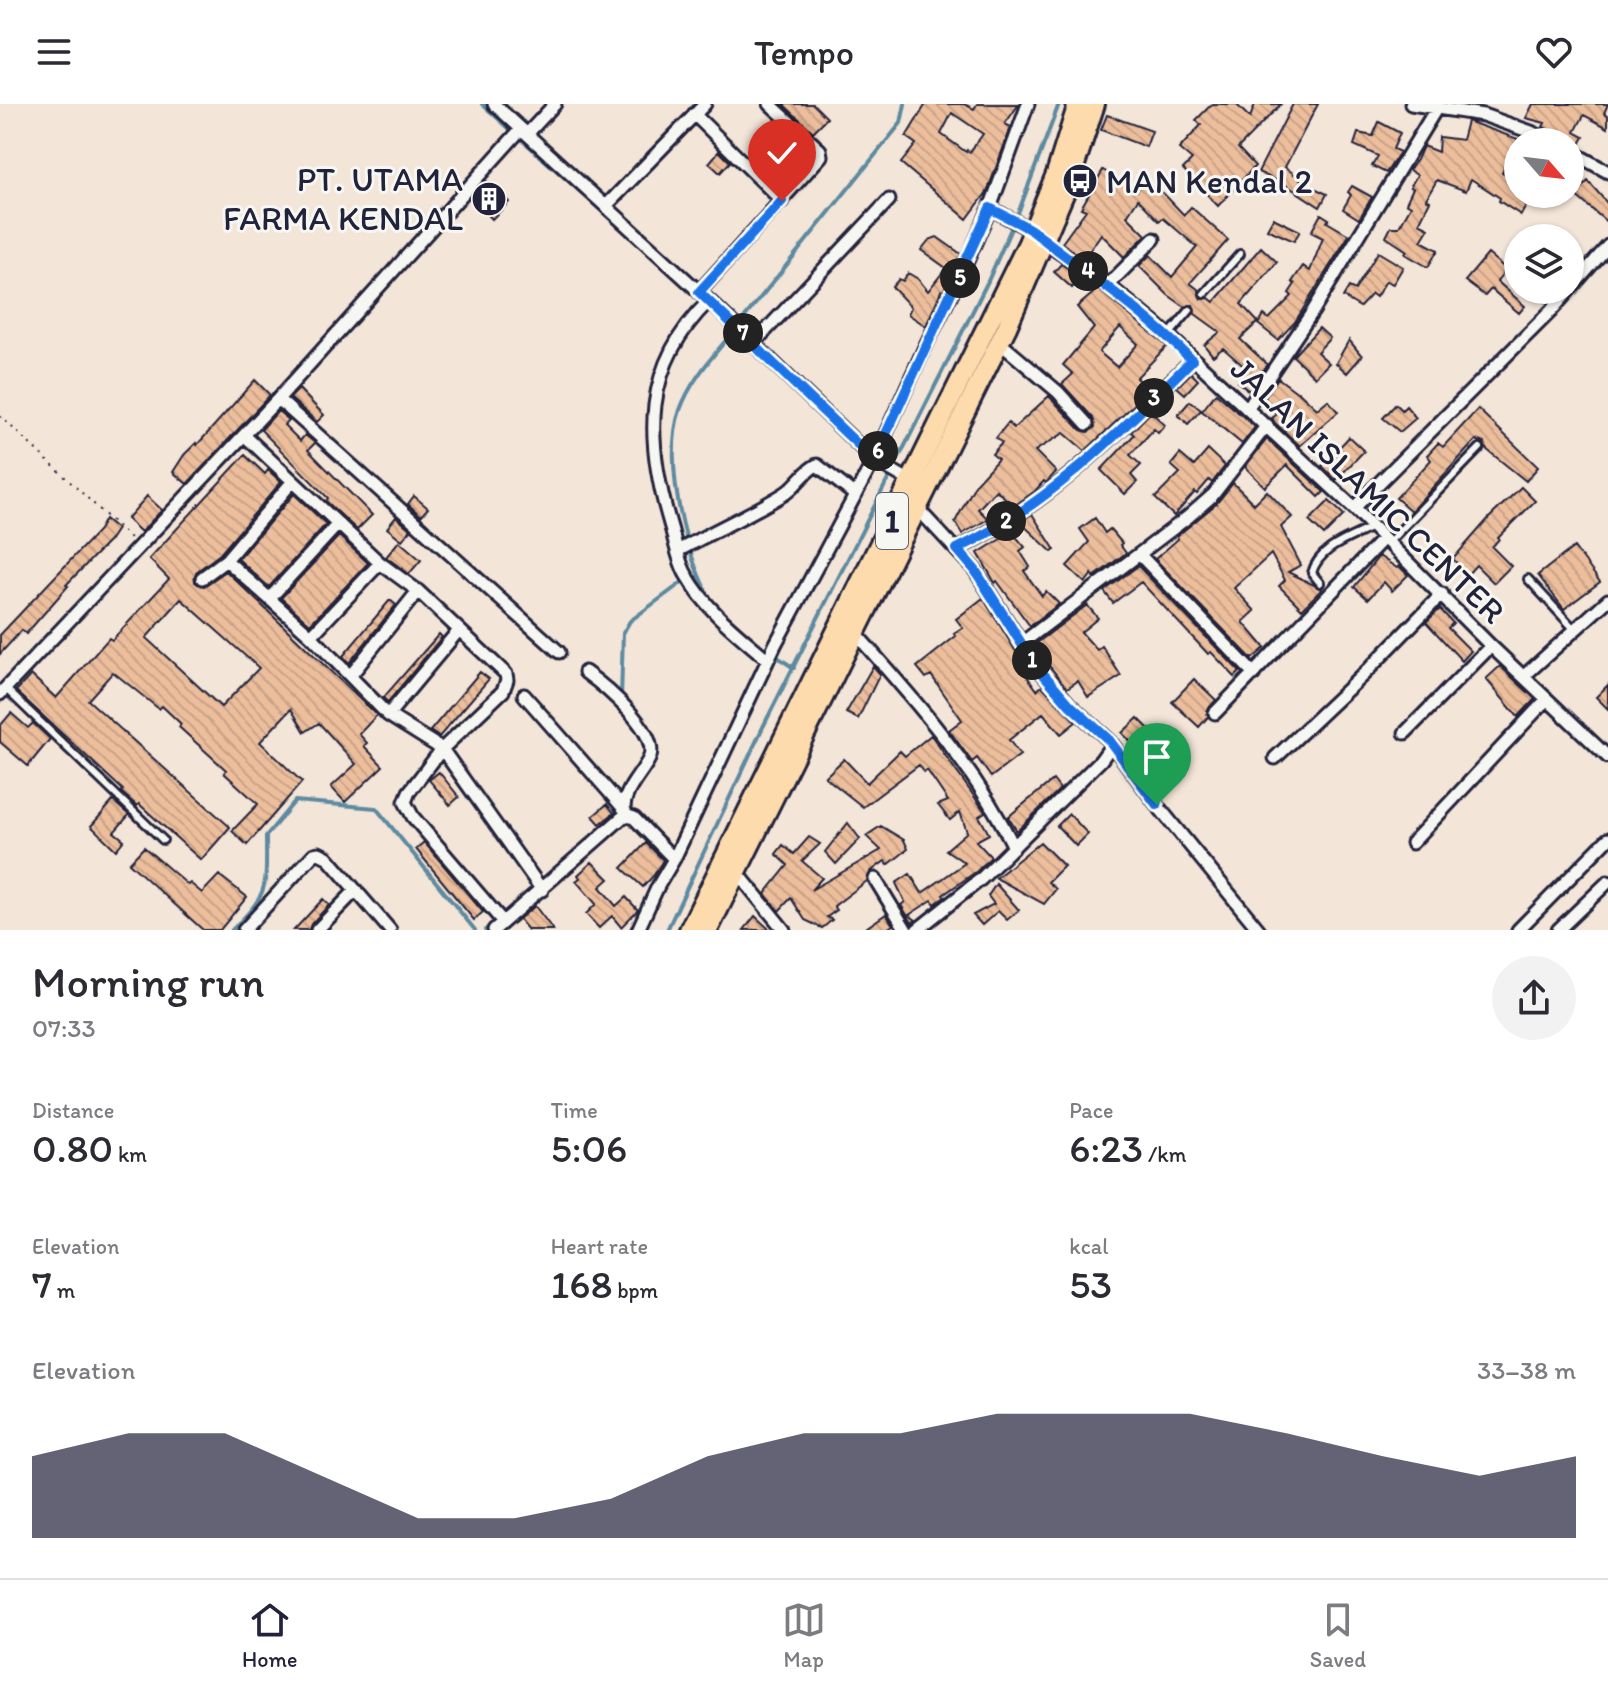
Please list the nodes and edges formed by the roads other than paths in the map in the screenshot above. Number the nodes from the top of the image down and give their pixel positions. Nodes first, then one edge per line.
1 (494, 104) edge
2 (555, 104) edge
3 (705, 104) edge
4 (770, 104) edge
5 (1028, 104) edge
6 (1078, 104) edge
7 (1095, 104) edge
8 (1411, 104) edge
9 (1436, 109) junction
10 (694, 114) junction
11 (1520, 128) edge
12 (524, 131) junction
13 (1584, 159) edge
14 (1608, 172) edge
15 (889, 200) dead end
16 (782, 201) junction
17 (606, 206) junction
18 (993, 210) junction
19 (1034, 234) junction
20 (1154, 239) dead end
21 (1608, 246) edge
22 (1240, 254) dead end
23 (1108, 285) junction
24 (699, 292) junction
25 (1204, 294) dead end
26 (709, 301) junction
27 (1190, 310) dead end
28 (1168, 336) junction
29 (999, 342) junction
30 (754, 343) junction
31 (1192, 360) junction
32 (278, 399) junction
33 (1247, 409) junction
34 (1087, 424) dead end
35 (1267, 425) junction
36 (244, 435) junction
37 (1480, 448) dead end
38 (877, 462) junction
39 (906, 479) junction
40 (293, 481) junction
41 (855, 495) junction
42 (917, 508) junction
43 (1354, 508) junction
44 (338, 524) junction
45 (1372, 527) junction
46 (1386, 541) junction
47 (680, 549) junction
48 (957, 549) junction
49 (1140, 555) junction
50 (226, 560) junction
51 (380, 563) junction
52 (202, 578) dead end
53 (1528, 579) dead end
54 (1320, 583) dead end
55 (418, 591) junction
56 (1442, 594) junction
57 (270, 598) junction
58 (1608, 600) edge
59 (459, 630) junction
60 (1576, 631) junction
61 (856, 634) junction
62 (311, 636) junction
63 (1022, 643) junction
64 (1491, 646) junction
65 (559, 652) dead end
66 (768, 658) junction
67 (585, 672) dead end
68 (1254, 674) junction
69 (351, 675) junction
70 (1524, 676) junction
71 (3, 691) edge
72 (524, 695) dead end
73 (1547, 699) junction
74 (1215, 713) dead end
75 (388, 715) junction
76 (1405, 733) dead end
77 (1111, 746) junction
78 (442, 749) junction
79 (1608, 757) edge
80 (1275, 758) dead end
81 (624, 809) junction
82 (634, 818) junction
83 (1608, 839) edge
84 (163, 840) dead end
85 (1412, 843) dead end
86 (1014, 847) junction
87 (674, 859) junction
88 (737, 872) junction
89 (875, 879) dead end
90 (1608, 882) edge
91 (356, 890) junction
92 (542, 890) junction
93 (499, 926) edge
94 (389, 929) edge
95 (244, 930) edge
96 (317, 930) edge
97 (638, 930) edge
98 (689, 930) edge
99 (708, 930) edge
100 (784, 930) edge
101 (906, 930) edge
102 (917, 930) edge
103 (1259, 930) edge
104 (1518, 930) edge
105 (1558, 930) edge

1 - 12 street
2 - 12 street
3 - 10 street
4 - 16 street
5 - 18 street
6 - 19 highway, 1
7 - 19 highway, 1
8 - 9 street
9 - 11 street
9 - 33 street
10 - 16 street
10 - 17 street
12 - 17 street
12 - 32 street
13 - 14 street
15 - 30 street
16 - 24 street
17 - 24 street
18 - 19 street, JALAN ISLAMIC CENTER
18 - 38 street
19 - 23 street, JALAN ISLAMIC CENTER
19 - 29 highway, 1
19 - 39 highway, 1
20 - 23 street
21 - 43 street
22 - 25 lane
23 - 28 street, JALAN ISLAMIC CENTER
24 - 26 street
26 - 30 street
26 - 47 street
27 - 28 lane
28 - 31 street, JALAN ISLAMIC CENTER
29 - 34 street
29 - 42 highway, 1
30 - 38 street
31 - 33 street, JALAN ISLAMIC CENTER
31 - 48 street
32 - 36 street
32 - 65 street
33 - 35 street, JALAN ISLAMIC CENTER
35 - 43 street, JALAN ISLAMIC CENTER
35 - 49 street
36 - 40 street
36 - 71 street
37 - 46 lane
38 - 39 street
38 - 41 street
39 - 98 highway, 1
40 - 44 street
40 - 50 street
41 - 47 street
41 - 66 street
42 - 48 street
42 - 61 highway, 1
43 - 45 street, JALAN ISLAMIC CENTER
44 - 51 street
44 - 57 street
45 - 46 street, JALAN ISLAMIC CENTER
45 - 54 lane
46 - 56 street, JALAN ISLAMIC CENTER
46 - 68 street
47 - 66 street
48 - 63 street
49 - 63 street
49 - 68 street
50 - 52 street
50 - 57 street
51 - 55 street
51 - 62 street
53 - 60 lane
55 - 59 street
55 - 69 street
56 - 64 street, JALAN ISLAMIC CENTER
56 - 80 street
57 - 62 street
58 - 60 street
59 - 75 street
59 - 78 street
60 - 70 street
61 - 86 street
61 - 88 highway, 1
62 - 69 street
63 - 77 street
64 - 70 street, JALAN ISLAMIC CENTER
64 - 76 street
66 - 87 street
67 - 81 street
68 - 74 street
69 - 75 street
70 - 73 street, JALAN ISLAMIC CENTER
71 - 84 lane
72 - 81 street
73 - 79 street, JALAN ISLAMIC CENTER
73 - 85 street
75 - 78 street
77 - 86 street
77 - 103 street
78 - 92 street
78 - 93 street
81 - 82 street
82 - 87 street
82 - 92 street
83 - 104 street
86 - 102 street
87 - 97 street
88 - 99 highway, 1
88 - 100 street
89 - 101 street
90 - 105 street
91 - 94 street
91 - 95 street
91 - 96 street
92 - 93 street

